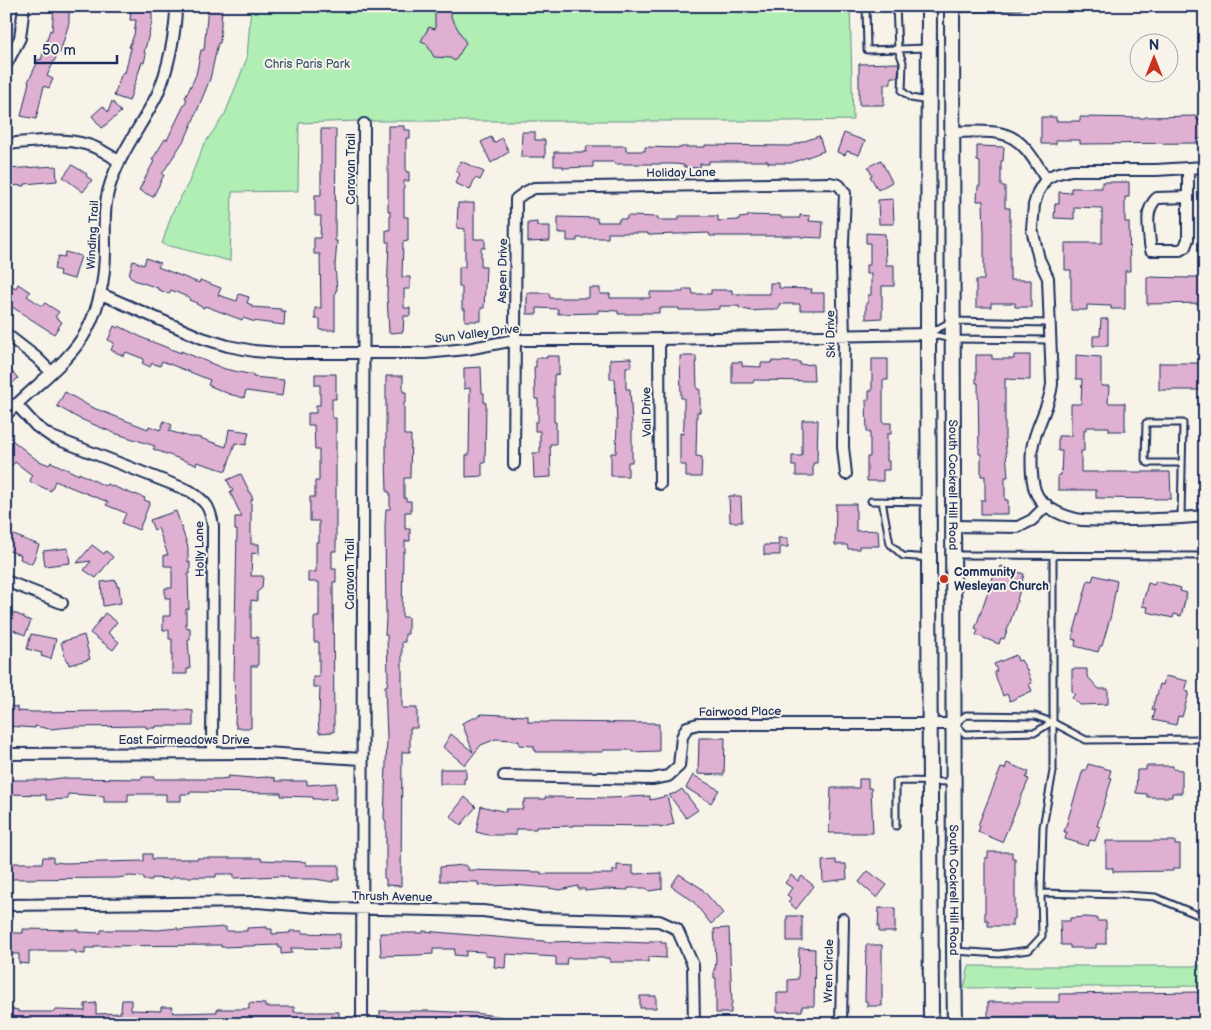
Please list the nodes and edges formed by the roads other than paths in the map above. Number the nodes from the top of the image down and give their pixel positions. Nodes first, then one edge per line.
1 (24, 6) edge
2 (176, 6) edge
3 (866, 6) edge
4 (896, 6) edge
5 (929, 6) edge
6 (1020, 6) edge
7 (952, 8) edge
8 (929, 48) junction
9 (898, 49) junction
10 (6, 65) edge
11 (929, 101) junction
12 (364, 124) dead end
13 (951, 132) junction
14 (6, 144) edge
15 (119, 162) junction
16 (1205, 167) edge
17 (1188, 168) junction
18 (1046, 180) junction
19 (845, 193) joint
20 (1188, 197) junction
21 (516, 199) joint
22 (102, 294) junction
23 (952, 321) junction
24 (1050, 323) junction
25 (6, 334) edge
26 (928, 334) junction
27 (844, 336) junction
28 (659, 339) junction
29 (952, 339) junction
30 (515, 340) junction
31 (1050, 340) junction
32 (363, 353) junction
33 (51, 372) junction
34 (16, 404) junction
35 (6, 415) edge
36 (1182, 463) junction
37 (514, 464) dead end
38 (846, 474) dead end
39 (660, 484) dead end
40 (871, 501) dead end
41 (882, 501) junction
42 (928, 502) junction
43 (1047, 505) junction
44 (1205, 516) edge
45 (1181, 519) junction
46 (953, 526) junction
47 (953, 555) junction
48 (1053, 555) junction
49 (1205, 556) edge
50 (929, 558) junction
51 (6, 581) edge
52 (62, 603) dead end
53 (1052, 722) junction
54 (929, 724) junction
55 (955, 724) junction
56 (1205, 739) edge
57 (212, 753) junction
58 (6, 754) edge
59 (362, 759) junction
60 (504, 776) dead end
61 (930, 782) junction
62 (954, 782) junction
63 (896, 826) dead end
64 (1041, 893) junction
65 (6, 905) edge
66 (362, 909) junction
67 (1205, 918) edge
68 (843, 919) dead end
69 (954, 951) junction
70 (362, 1024) edge
71 (694, 1024) edge
72 (841, 1024) edge
73 (931, 1024) edge
74 (955, 1024) edge

1 - 10 street
2 - 15 street, Winding Trail
3 - 9 lane
4 - 9 lane
5 - 8 main road, South Cockrell Hill Road
6 - 7 lane
7 - 13 main road, South Cockrell Hill Road
8 - 9 lane
8 - 11 main road, South Cockrell Hill Road
9 - 11 lane
11 - 26 main road, South Cockrell Hill Road
12 - 32 street, Caravan Trail
13 - 18 street
13 - 23 main road, South Cockrell Hill Road
14 - 15 street
15 - 22 street, Winding Trail
16 - 17 street
17 - 18 street
17 - 20 street
18 - 24 street
19 - 21 street, Holiday Lane
19 - 27 street, Ski Drive
20 - 20 street
21 - 30 street, Aspen Drive
22 - 32 street, Sun Valley Drive
22 - 33 street, Winding Trail
23 - 24 lane
23 - 26 lane
23 - 29 main road, South Cockrell Hill Road
24 - 31 street
25 - 33 street
26 - 27 street, Sun Valley Drive
26 - 29 lane
26 - 42 main road, South Cockrell Hill Road
27 - 28 street, Sun Valley Drive
27 - 38 street, Ski Drive
28 - 30 street, Sun Valley Drive
28 - 39 street, Vail Drive
29 - 31 lane
29 - 46 main road, South Cockrell Hill Road
30 - 32 street, Sun Valley Drive
30 - 37 street, Aspen Drive
31 - 43 street
32 - 59 street, Caravan Trail
33 - 34 street, Winding Trail
34 - 35 street, Winding Trail
34 - 57 street, Holly Lane
36 - 36 lane
36 - 45 lane
40 - 41 lane
41 - 42 lane
41 - 50 lane
42 - 50 main road, South Cockrell Hill Road
43 - 45 street
43 - 46 street
44 - 45 street
46 - 47 main road, South Cockrell Hill Road
47 - 48 lane
47 - 55 main road, South Cockrell Hill Road
48 - 49 lane
48 - 53 lane
50 - 54 main road, South Cockrell Hill Road
51 - 52 street
53 - 55 lane
53 - 55 lane
53 - 56 lane
53 - 64 lane
54 - 55 street, Fairwood Place
54 - 60 street, Fairwood Place
54 - 61 main road, South Cockrell Hill Road
55 - 62 main road, South Cockrell Hill Road
57 - 58 street, East Fairmeadows Drive
57 - 59 street, East Fairmeadows Drive
59 - 66 street, Caravan Trail
61 - 62 lane
61 - 63 lane
61 - 73 main road, South Cockrell Hill Road
62 - 69 main road, South Cockrell Hill Road
64 - 67 lane
64 - 69 lane
65 - 66 street, Thrush Avenue
66 - 70 street, Caravan Trail
66 - 71 street, Thrush Avenue
68 - 72 street, Wren Circle
69 - 74 main road, South Cockrell Hill Road

